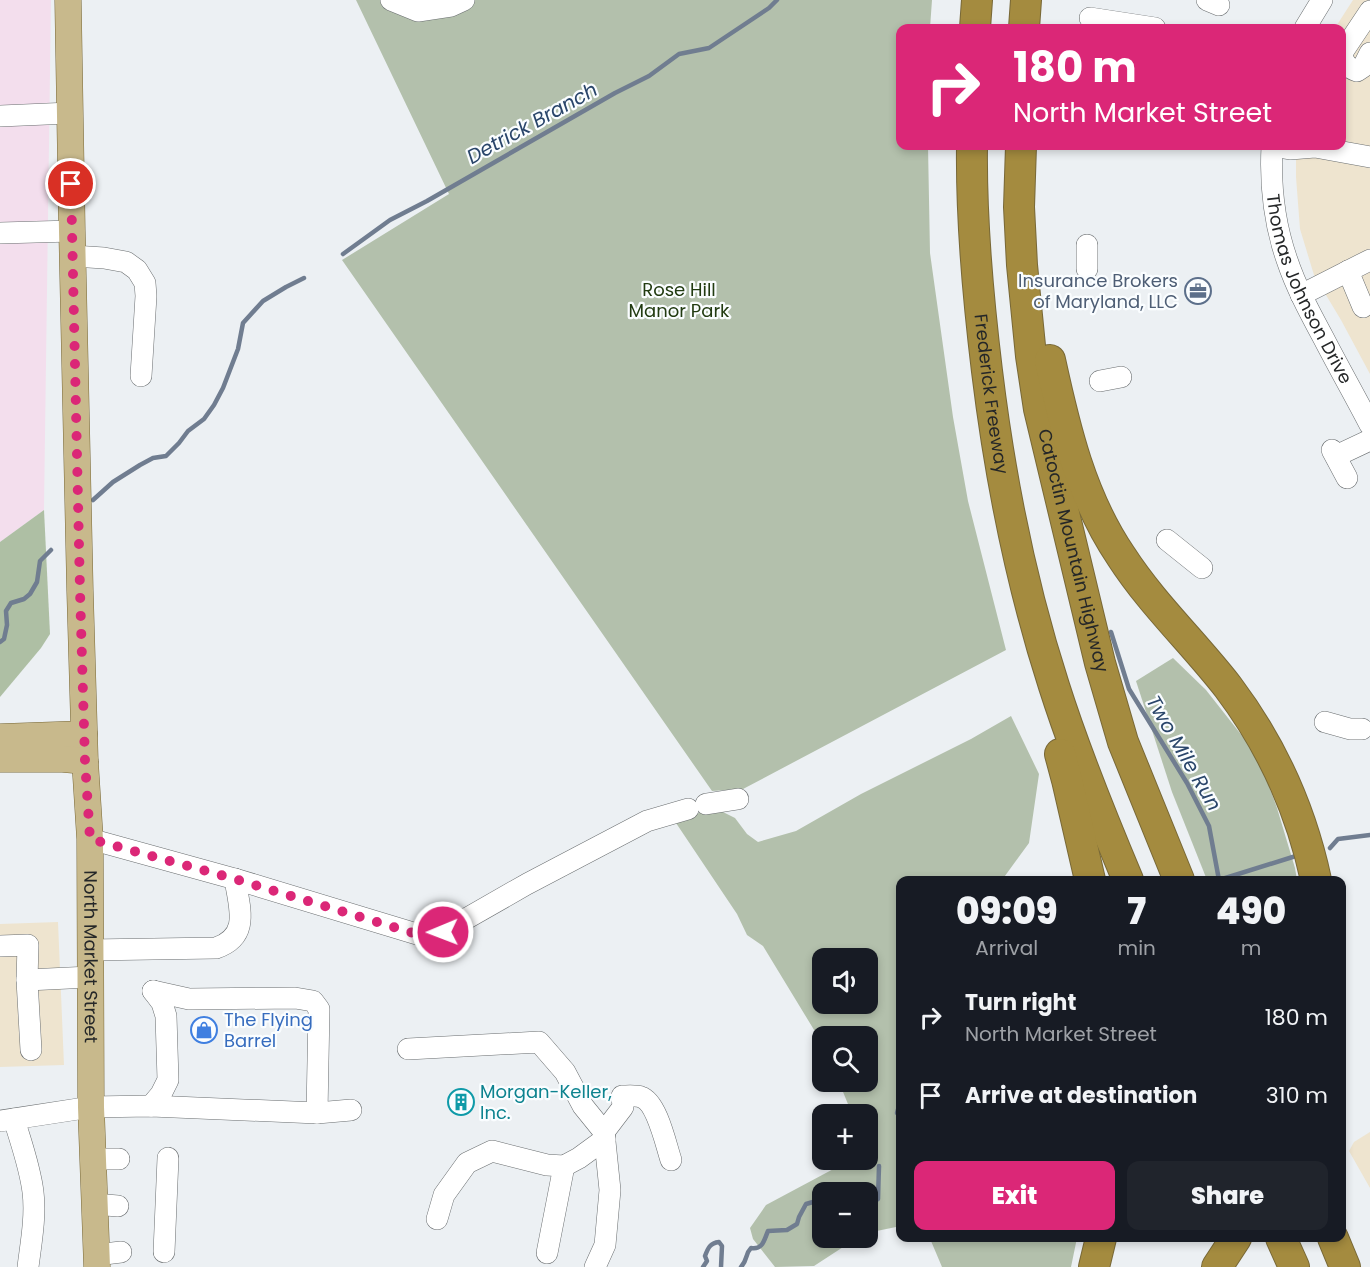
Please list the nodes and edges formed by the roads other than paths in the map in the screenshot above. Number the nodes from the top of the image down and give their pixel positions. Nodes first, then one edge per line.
1 (68, 0) edge
2 (391, 0) edge
3 (464, 0) edge
4 (977, 0) edge
5 (1026, 0) edge
6 (1322, 0) edge
7 (1090, 18) dead end
8 (1365, 19) edge
9 (975, 24) edge
10 (1024, 24) edge
11 (1129, 24) edge
12 (1307, 24) edge
13 (1346, 47) edge
14 (1370, 51) edge
15 (1346, 65) edge
16 (70, 113) junction
17 (0, 116) edge
18 (972, 150) edge
19 (1021, 150) edge
20 (1272, 150) edge
21 (1336, 150) edge
22 (1370, 157) edge
23 (1019, 207) junction
24 (0, 233) edge
25 (72, 244) junction
26 (1370, 260) edge
27 (1348, 271) junction
28 (1301, 295) junction
29 (1365, 304) edge
30 (141, 376) dead end
31 (1370, 425) edge
32 (1370, 440) edge
33 (1347, 478) dead end
34 (1167, 540) dead end
35 (1202, 559) dead end
36 (1040, 639) junction
37 (1325, 722) dead end
38 (1362, 729) dead end
39 (84, 734) junction
40 (0, 737) edge
41 (0, 759) edge
42 (85, 761) junction
43 (738, 799) dead end
44 (90, 839) junction
45 (1089, 876) edge
46 (1126, 876) edge
47 (1177, 876) edge
48 (1315, 876) edge
49 (235, 879) junction
50 (0, 946) edge
51 (90, 950) junction
52 (90, 977) junction
53 (27, 980) junction
54 (408, 1049) dead end
55 (32, 1050) dead end
56 (151, 1106) junction
57 (91, 1107) junction
58 (351, 1110) dead end
59 (317, 1113) junction
60 (7, 1120) edge
61 (604, 1136) junction
62 (168, 1158) dead end
63 (92, 1159) junction
64 (119, 1159) dead end
65 (671, 1160) dead end
66 (564, 1166) junction
67 (437, 1219) dead end
68 (1100, 1242) edge
69 (1233, 1242) edge
70 (1283, 1242) edge
71 (1335, 1242) edge
72 (164, 1252) dead end
73 (548, 1253) dead end
74 (105, 1258) edge
75 (601, 1265) edge
76 (28, 1267) edge
77 (1095, 1267) edge
78 (1217, 1267) edge
79 (1294, 1267) edge
80 (1345, 1267) edge

1 - 16 main road, North Market Street
2 - 3 street
4 - 9 highway
5 - 10 highway
6 - 12 street
7 - 11 street
8 - 13 street
8 - 14 street
14 - 15 street
16 - 17 street
16 - 25 main road, North Market Street
18 - 36 highway, Frederick Freeway
19 - 23 highway
20 - 28 street, Thomas Johnson Drive
21 - 22 street
23 - 47 highway, Catoctin Mountain Highway
23 - 48 highway
24 - 25 street
25 - 30 street
25 - 39 main road, North Market Street
26 - 27 street
27 - 28 street
27 - 29 street
28 - 31 street, Thomas Johnson Drive
32 - 33 street
34 - 35 street
36 - 45 highway
36 - 46 highway
37 - 38 street
39 - 40 main road
39 - 42 main road, North Market Street
41 - 42 main road
42 - 44 main road, North Market Street
43 - 49 street
44 - 49 street
44 - 51 main road, North Market Street
49 - 51 street
50 - 53 street
51 - 52 main road, North Market Street
52 - 53 street
52 - 57 main road, North Market Street
53 - 55 street
54 - 61 street
56 - 57 street
56 - 59 street
56 - 59 street
57 - 60 street
57 - 63 main road, North Market Street
58 - 59 street
60 - 76 street
61 - 65 street
61 - 66 street
61 - 75 street
62 - 72 street
63 - 64 street
63 - 74 main road, North Market Street
66 - 67 street
66 - 73 street
68 - 77 highway
69 - 78 highway
70 - 79 highway
71 - 80 highway

